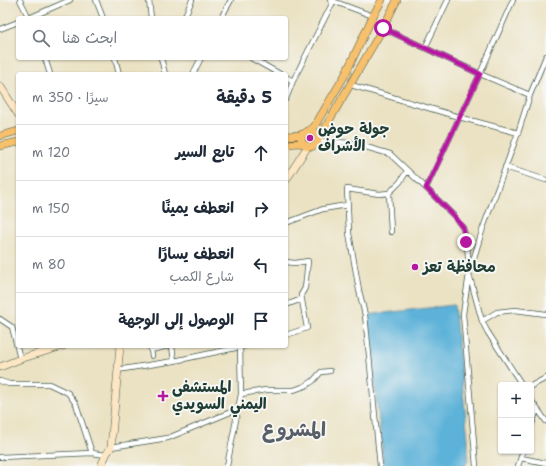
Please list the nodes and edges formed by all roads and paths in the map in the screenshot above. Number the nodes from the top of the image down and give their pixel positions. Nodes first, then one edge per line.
1 (20, 0) edge
2 (70, 0) edge
3 (96, 0) edge
4 (149, 0) edge
5 (192, 0) edge
6 (231, 0) edge
7 (382, 0) edge
8 (397, 0) edge
9 (448, 0) edge
10 (513, 0) edge
11 (332, 1) edge
12 (28, 16) edge
13 (34, 16) edge
14 (102, 16) edge
15 (151, 16) edge
16 (185, 16) edge
17 (222, 16) edge
18 (373, 16) junction
19 (16, 23) edge
20 (383, 28) junction
21 (0, 29) edge
22 (425, 48) junction
23 (546, 56) edge
24 (45, 60) edge
25 (116, 60) edge
26 (162, 60) edge
27 (200, 60) edge
28 (255, 60) edge
29 (49, 72) edge
30 (118, 72) edge
31 (164, 72) edge
32 (194, 72) edge
33 (276, 72) edge
34 (480, 74) junction
35 (288, 78) edge
36 (293, 81) junction
37 (351, 85) junction
38 (0, 86) edge
39 (288, 94) edge
40 (530, 95) junction
41 (16, 111) edge
42 (459, 117) junction
43 (16, 132) edge
44 (306, 132) junction
45 (518, 132) junction
46 (0, 136) edge
47 (288, 136) edge
48 (318, 140) junction
49 (16, 142) edge
50 (288, 144) edge
51 (0, 146) edge
52 (307, 146) junction
53 (505, 167) junction
54 (407, 171) junction
55 (288, 177) edge
56 (546, 180) edge
57 (426, 188) junction
58 (389, 193) junction
59 (348, 205) junction
60 (288, 222) edge
61 (391, 232) dead end
62 (288, 262) edge
63 (469, 274) junction
64 (302, 299) junction
65 (288, 304) edge
66 (546, 314) edge
67 (0, 319) edge
68 (482, 321) junction
69 (16, 332) edge
70 (288, 334) edge
71 (18, 348) edge
72 (56, 348) edge
73 (120, 348) edge
74 (151, 348) edge
75 (172, 348) edge
76 (232, 348) edge
77 (241, 348) edge
78 (152, 356) dead end
79 (20, 359) junction
80 (174, 361) junction
81 (0, 367) edge
82 (117, 370) junction
83 (330, 372) dead end
84 (546, 378) edge
85 (0, 381) edge
86 (520, 382) edge
87 (534, 384) edge
88 (241, 394) junction
89 (534, 404) edge
90 (238, 409) junction
91 (537, 409) junction
92 (534, 418) edge
93 (546, 421) edge
94 (111, 447) junction
95 (92, 453) junction
96 (522, 454) edge
97 (106, 455) junction
98 (0, 457) edge
99 (521, 458) junction
100 (546, 463) edge
101 (101, 466) edge
102 (227, 466) edge
103 (380, 466) edge
104 (476, 466) edge
105 (518, 466) edge

1 - 12 street
2 - 13 street
3 - 14 street
4 - 15 street
5 - 16 street
6 - 17 street
7 - 18 main road
8 - 20 main road
9 - 22 street
10 - 34 street
11 - 18 street
11 - 36 street
18 - 44 main road
19 - 21 street
20 - 22 street
20 - 37 main road
22 - 34 street
23 - 40 street
24 - 29 street
25 - 30 street
26 - 31 street
27 - 32 street
28 - 33 street
34 - 40 street
34 - 42 street
35 - 36 street
36 - 39 street
37 - 42 street
37 - 48 main road
38 - 41 street
40 - 45 street
42 - 45 street
42 - 57 street
43 - 46 main road
44 - 47 main road
44 - 48 main road
44 - 52 main road
45 - 53 street
48 - 52 main road
48 - 54 street
49 - 51 main road
50 - 52 main road
52 - 55 street
53 - 56 street
53 - 63 street
54 - 57 street
54 - 58 street
57 - 63 street
58 - 59 street
58 - 61 street
59 - 60 street
59 - 103 street
62 - 64 street
63 - 68 street
63 - 104 street
64 - 65 street
64 - 70 street
66 - 68 street
67 - 69 street
68 - 86 street
71 - 79 street
72 - 79 street
73 - 82 street
74 - 78 street
75 - 80 street
76 - 80 street
77 - 88 street
79 - 81 street
80 - 82 street
82 - 94 street
83 - 88 street
84 - 87 street
85 - 95 street
88 - 90 street
89 - 91 street
90 - 94 street
90 - 102 street
91 - 92 street
91 - 93 street
94 - 97 street
95 - 97 street
95 - 98 street
96 - 99 street
97 - 101 street
99 - 100 street
99 - 105 street

